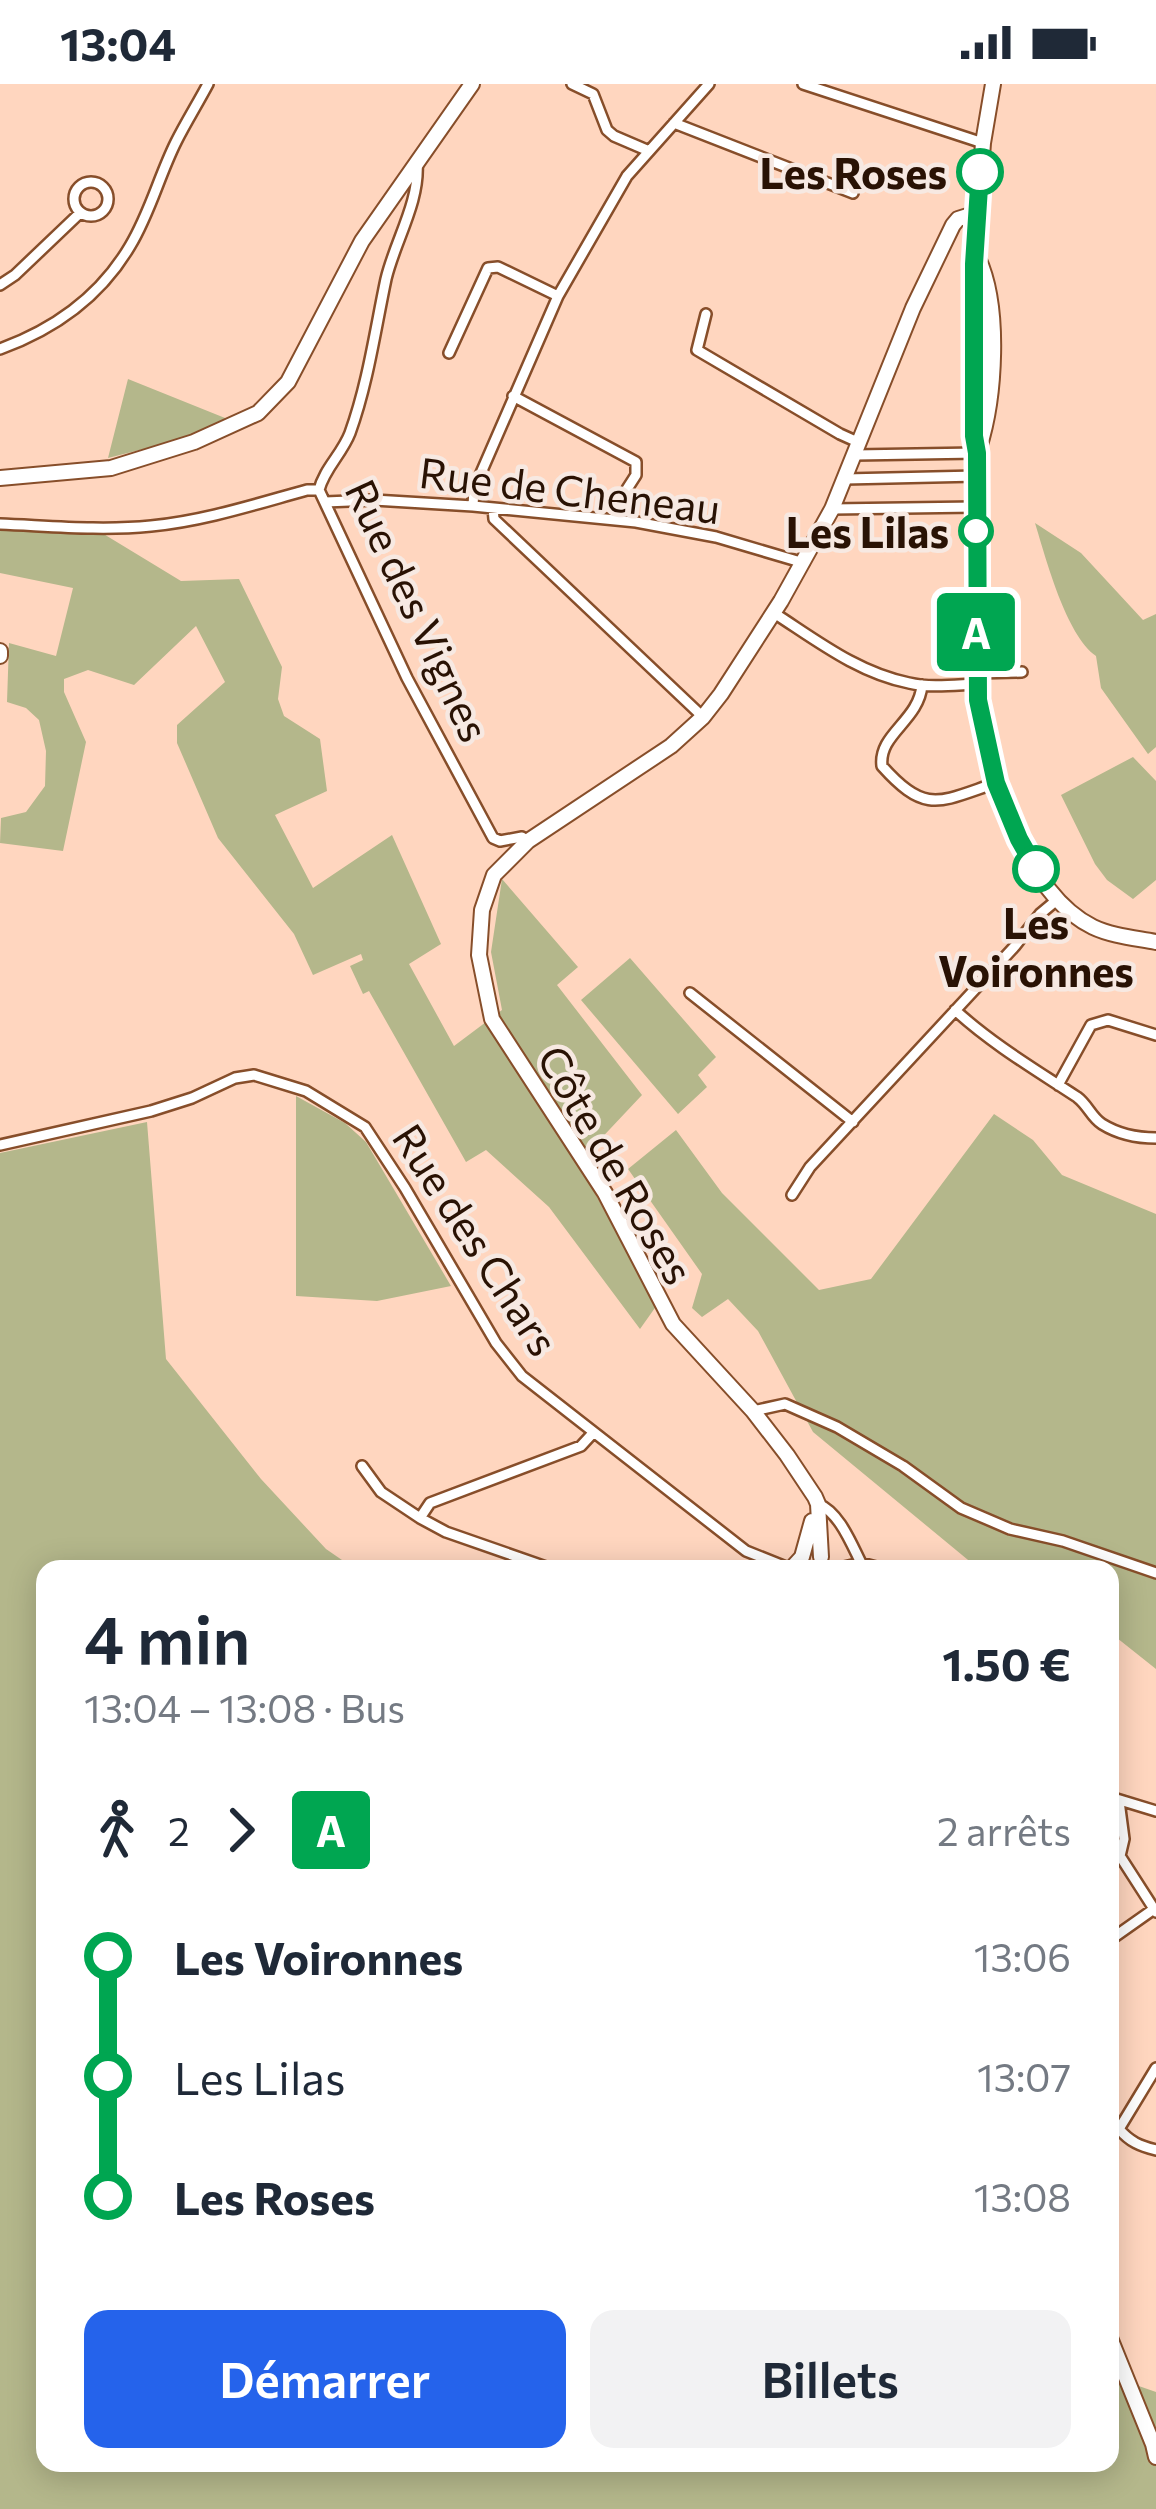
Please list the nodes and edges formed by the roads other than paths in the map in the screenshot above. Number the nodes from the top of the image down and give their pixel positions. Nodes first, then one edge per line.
1 (208, 84) edge
2 (472, 84) edge
3 (572, 84) edge
4 (709, 84) edge
5 (803, 84) edge
6 (993, 84) edge
7 (674, 123) junction
8 (983, 143) junction
9 (649, 151) junction
10 (417, 164) junction
11 (853, 193) dead end
12 (977, 212) junction
13 (80, 213) dead end
14 (0, 285) edge
15 (558, 296) junction
16 (706, 314) dead end
17 (0, 349) edge
18 (449, 353) dead end
19 (513, 396) junction
20 (857, 449) junction
21 (977, 453) junction
22 (977, 476) junction
23 (0, 478) edge
24 (845, 479) junction
25 (627, 489) dead end
26 (319, 490) junction
27 (325, 502) junction
28 (472, 506) junction
29 (976, 507) junction
30 (493, 508) junction
31 (832, 509) junction
32 (0, 524) edge
33 (804, 563) junction
34 (774, 613) junction
35 (1022, 672) dead end
36 (976, 679) junction
37 (922, 685) junction
38 (703, 717) junction
39 (996, 783) junction
40 (528, 841) junction
41 (1058, 899) junction
42 (1156, 942) edge
43 (690, 994) dead end
44 (956, 1010) junction
45 (1156, 1034) edge
46 (1058, 1085) junction
47 (853, 1122) junction
48 (1156, 1138) edge
49 (0, 1145) edge
50 (792, 1196) dead end
51 (753, 1411) junction
52 (593, 1433) junction
53 (362, 1466) dead end
54 (814, 1498) junction
55 (420, 1518) junction
56 (802, 1556) junction
57 (526, 1560) edge
58 (767, 1560) edge
59 (799, 1560) edge
60 (814, 1560) edge
61 (828, 1560) edge
62 (859, 1560) edge
63 (1118, 1560) edge
64 (1119, 1560) edge
65 (1156, 1573) edge
66 (1119, 1800) edge
67 (1156, 1811) edge
68 (1119, 1819) edge
69 (1119, 1848) edge
70 (1119, 1861) edge
71 (1155, 1911) edge
72 (1119, 1934) edge
73 (1156, 2068) edge
74 (1119, 2123) edge
75 (1119, 2133) edge
76 (1156, 2150) edge
77 (1119, 2360) edge
78 (1156, 2457) edge

1 - 17 street
2 - 10 street
3 - 9 street
4 - 7 street
5 - 8 street
6 - 8 street
7 - 9 street
7 - 11 street
8 - 12 street
9 - 15 street
10 - 23 street
10 - 26 street, Rue des Vignes
12 - 20 street, Côte de Roses
12 - 21 street
13 - 14 street
15 - 18 street
15 - 19 street
16 - 20 street
19 - 25 street
19 - 28 street
20 - 21 street
20 - 24 street, Côte de Roses
21 - 22 street
22 - 24 street
22 - 29 street
24 - 31 street, Côte de Roses
26 - 27 street, Rue des Vignes
26 - 32 street
27 - 28 street, Rue de Cheneau
27 - 40 street, Rue des Vignes
28 - 30 street, Rue de Cheneau
29 - 31 street
29 - 36 street
30 - 33 street, Rue de Cheneau
30 - 38 street
31 - 33 street, Côte de Roses
33 - 34 street, Côte de Roses
34 - 37 street
34 - 38 street, Côte de Roses
35 - 36 street
36 - 37 street
36 - 39 street
37 - 39 street
38 - 40 street, Côte de Roses
39 - 41 street
40 - 51 street, Côte de Roses
41 - 42 street
41 - 44 street
43 - 47 street
44 - 46 street
44 - 47 street
45 - 46 street
46 - 48 street
47 - 50 street
49 - 52 street, Rue des Chars
51 - 54 street, Côte de Roses
51 - 63 street
52 - 55 street
52 - 58 street, Rue des Chars
53 - 55 street
54 - 56 street
54 - 61 street
54 - 62 street
55 - 57 street
56 - 59 street
56 - 60 street
64 - 65 street
66 - 67 street
68 - 69 street
70 - 71 street
71 - 72 street
73 - 74 street
75 - 76 street
77 - 78 street

